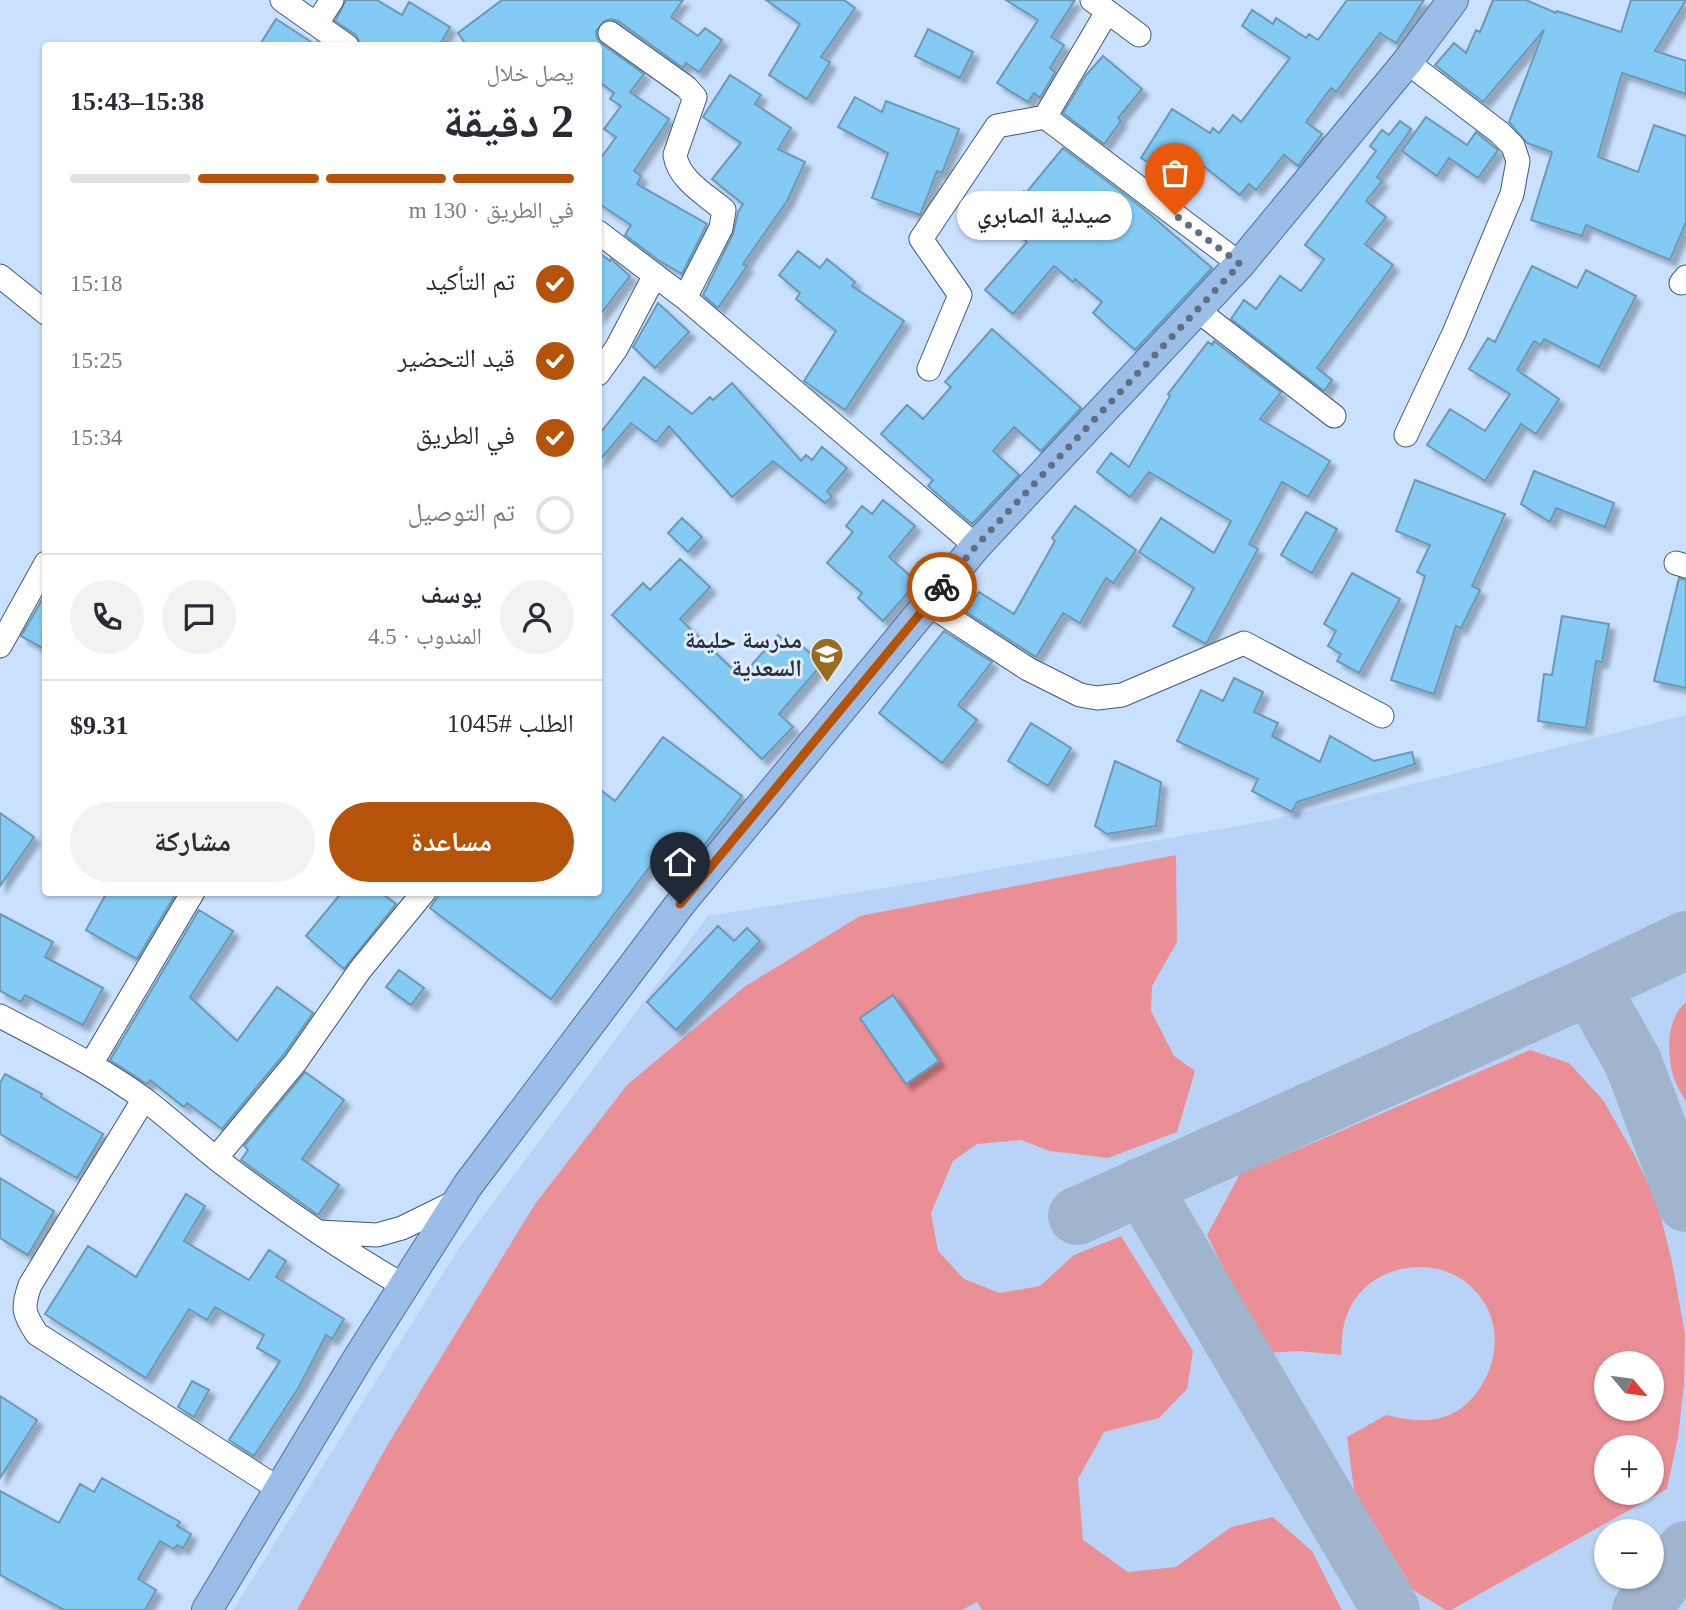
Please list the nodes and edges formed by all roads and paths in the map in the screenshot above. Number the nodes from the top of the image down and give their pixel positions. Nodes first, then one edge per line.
1 (282, 0) edge
2 (332, 0) edge
3 (1453, 0) edge
4 (1099, 6) edge
5 (317, 23) junction
6 (610, 33) dead end
7 (1139, 35) dead end
8 (343, 42) edge
9 (1407, 62) junction
10 (1045, 117) junction
11 (602, 235) edge
12 (1240, 264) junction
13 (655, 275) junction
14 (0, 276) edge
15 (685, 298) junction
16 (42, 310) edge
17 (1197, 310) junction
18 (602, 368) edge
19 (929, 369) dead end
20 (1334, 416) dead end
21 (1406, 435) dead end
22 (976, 546) junction
23 (42, 570) edge
24 (927, 603) junction
25 (0, 646) edge
26 (1382, 716) dead end
27 (191, 896) edge
28 (421, 896) edge
29 (0, 1016) edge
30 (91, 1064) junction
31 (144, 1099) junction
32 (216, 1158) junction
33 (459, 1200) junction
34 (315, 1232) junction
35 (404, 1286) junction
36 (279, 1489) junction
37 (207, 1610) edge

1 - 5 street
2 - 5 street
3 - 9 main road
4 - 7 street
4 - 10 street
5 - 8 street
6 - 15 street
9 - 12 main road
9 - 21 street
10 - 12 street
10 - 19 street
11 - 13 street
12 - 17 main road
13 - 15 street
13 - 18 street
14 - 16 street
15 - 22 street
17 - 20 street
17 - 22 main road
22 - 24 main road
23 - 25 street
24 - 26 street
24 - 33 main road
27 - 30 street
28 - 32 street
29 - 30 street
30 - 31 street
31 - 32 street
31 - 36 street
32 - 34 street
33 - 34 street
33 - 35 main road
34 - 35 street
35 - 36 main road
36 - 37 main road

